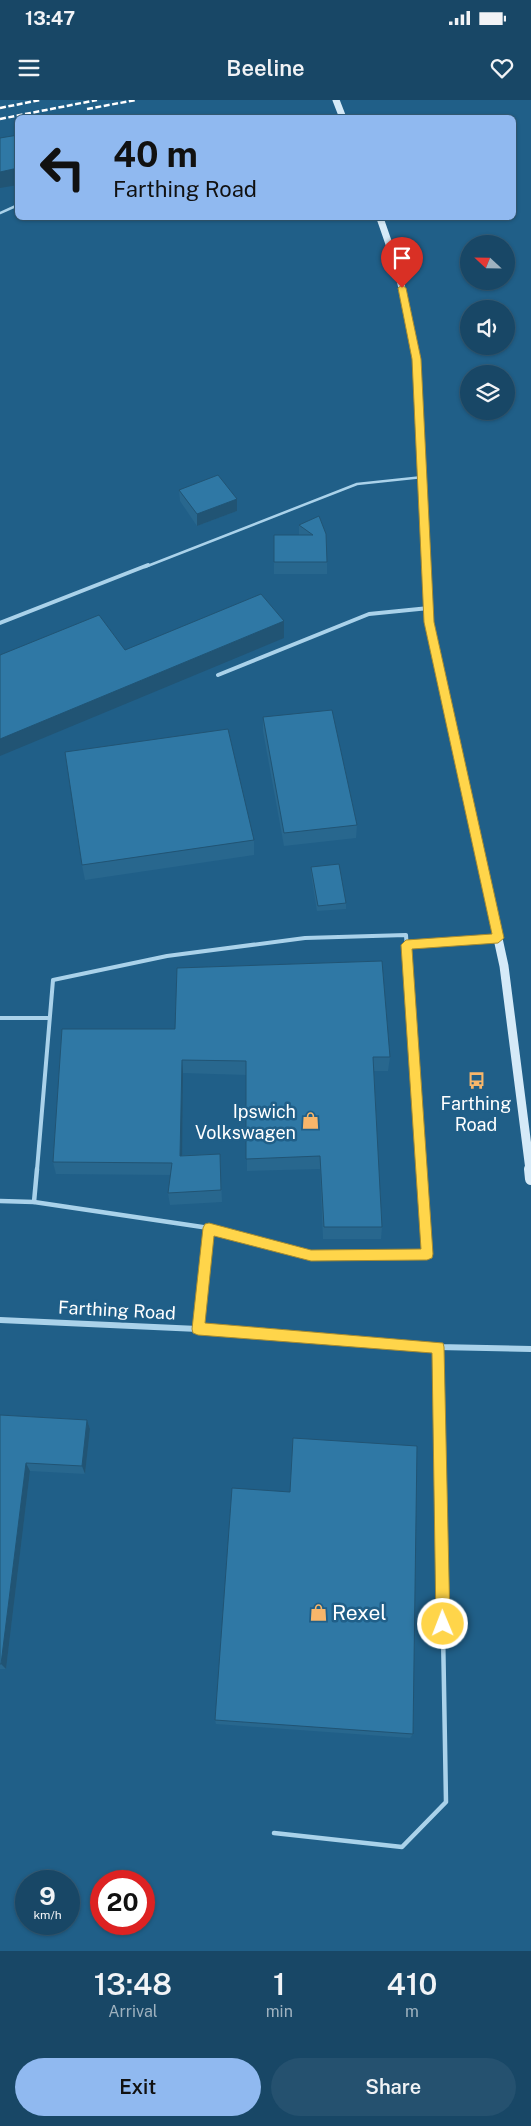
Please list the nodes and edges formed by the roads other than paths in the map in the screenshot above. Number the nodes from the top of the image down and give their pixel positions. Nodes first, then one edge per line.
1 (336, 100) edge
2 (342, 115) edge
3 (15, 206) edge
4 (0, 213) edge
5 (381, 220) edge
6 (423, 477) junction
7 (428, 608) junction
8 (0, 623) edge
9 (218, 675) dead end
10 (498, 938) junction
11 (406, 945) junction
12 (0, 1018) edge
13 (49, 1018) junction
14 (531, 1179) edge
15 (0, 1201) edge
16 (34, 1202) junction
17 (209, 1228) junction
18 (0, 1320) edge
19 (198, 1329) junction
20 (438, 1347) junction
21 (531, 1349) edge
22 (274, 1834) dead end

1 - 2 street
3 - 4 lane
5 - 6 street
6 - 7 street
6 - 8 lane
7 - 9 lane
7 - 10 street
10 - 11 lane
10 - 14 street
11 - 13 lane
11 - 17 lane
12 - 13 lane
13 - 16 lane
15 - 16 lane
16 - 17 lane
17 - 19 lane
18 - 19 street, Farthing Road
19 - 20 street, Farthing Road
20 - 21 street, Farthing Road
20 - 22 lane

